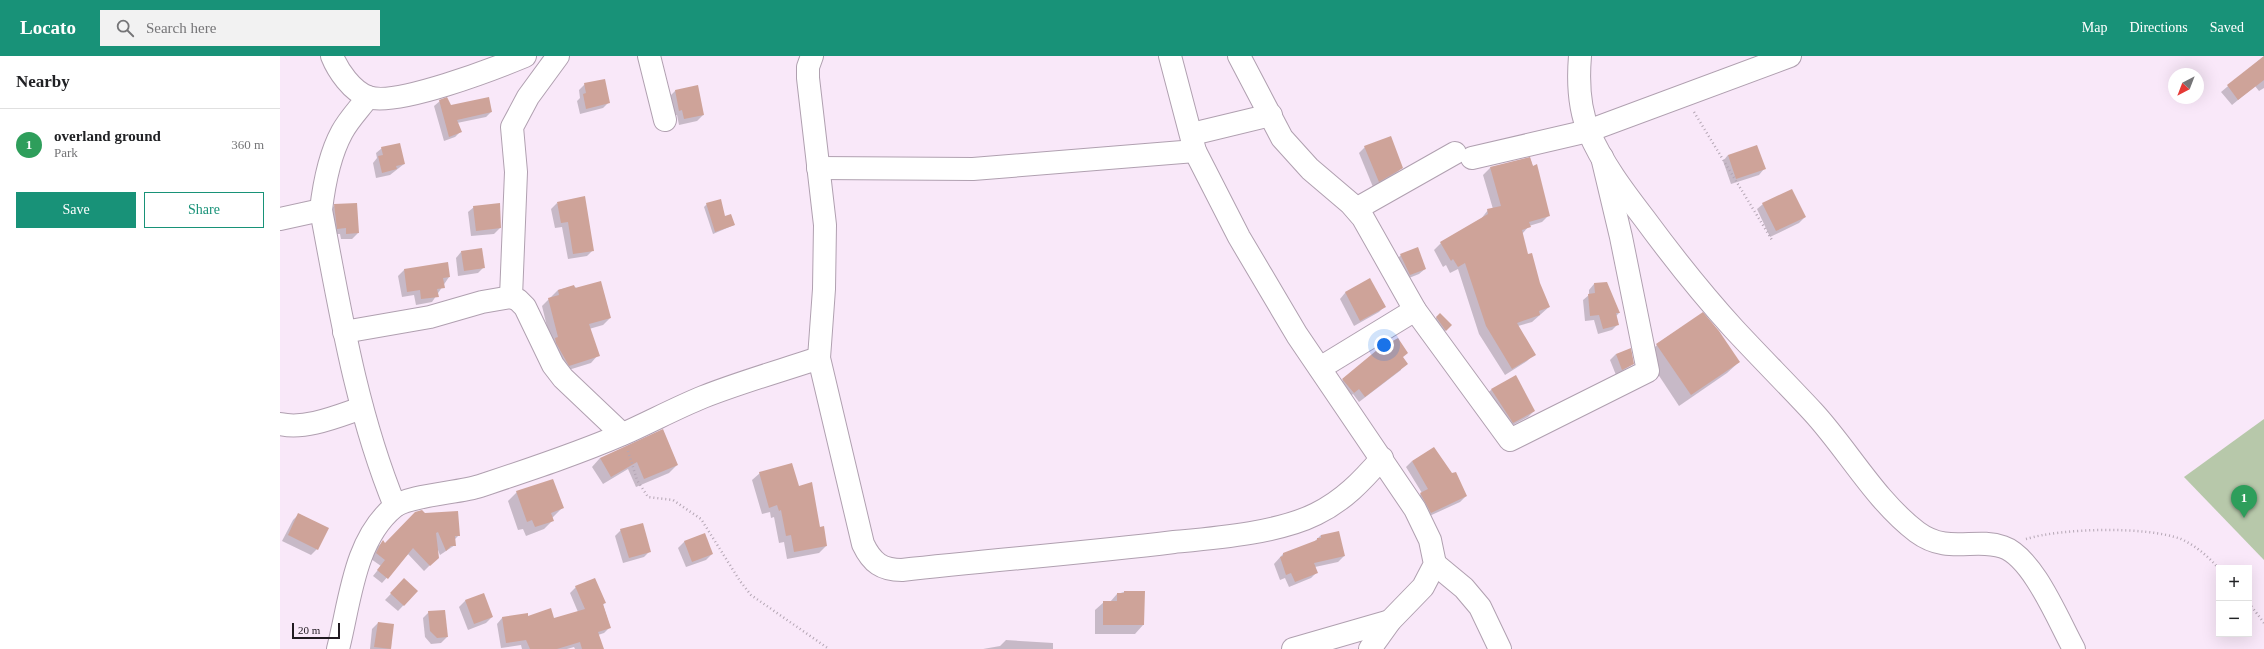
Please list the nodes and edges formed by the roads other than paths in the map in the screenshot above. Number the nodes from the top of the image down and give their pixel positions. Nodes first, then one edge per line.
1 (332, 56) edge
2 (525, 56) edge
3 (558, 56) edge
4 (649, 56) edge
5 (812, 56) edge
6 (1170, 56) edge
7 (1239, 56) edge
8 (1580, 56) edge
9 (1790, 56) edge
10 (368, 97) junction
11 (1272, 115) junction
12 (664, 120) dead end
13 (1588, 131) junction
14 (1193, 142) junction
15 (1602, 157) junction
16 (818, 168) junction
17 (1356, 209) junction
18 (321, 210) junction
19 (280, 218) edge
20 (511, 297) junction
21 (1415, 310) junction
22 (344, 332) junction
23 (819, 358) junction
24 (1320, 368) junction
25 (362, 408) junction
26 (280, 424) edge
27 (623, 434) junction
28 (1382, 458) junction
29 (395, 506) junction
30 (1434, 564) junction
31 (1390, 621) junction
32 (338, 649) edge
33 (1293, 649) edge
34 (1370, 649) edge
35 (1500, 649) edge
36 (2074, 649) edge

1 - 10 street
2 - 10 street
3 - 20 street
4 - 12 street
5 - 16 street
6 - 14 street
7 - 11 street
8 - 13 street
9 - 13 street
10 - 18 street
11 - 14 street
11 - 17 street
13 - 15 street
13 - 17 street
14 - 16 street
14 - 24 street
15 - 21 street
15 - 36 street
16 - 23 street
17 - 21 street
18 - 19 street
18 - 22 street
20 - 22 street
20 - 27 street
21 - 24 street
22 - 25 street
23 - 27 street
23 - 28 street
24 - 28 street
25 - 26 street
25 - 29 street
27 - 29 street
28 - 30 street
29 - 32 street
30 - 31 street
30 - 35 street
31 - 33 street
31 - 34 street

